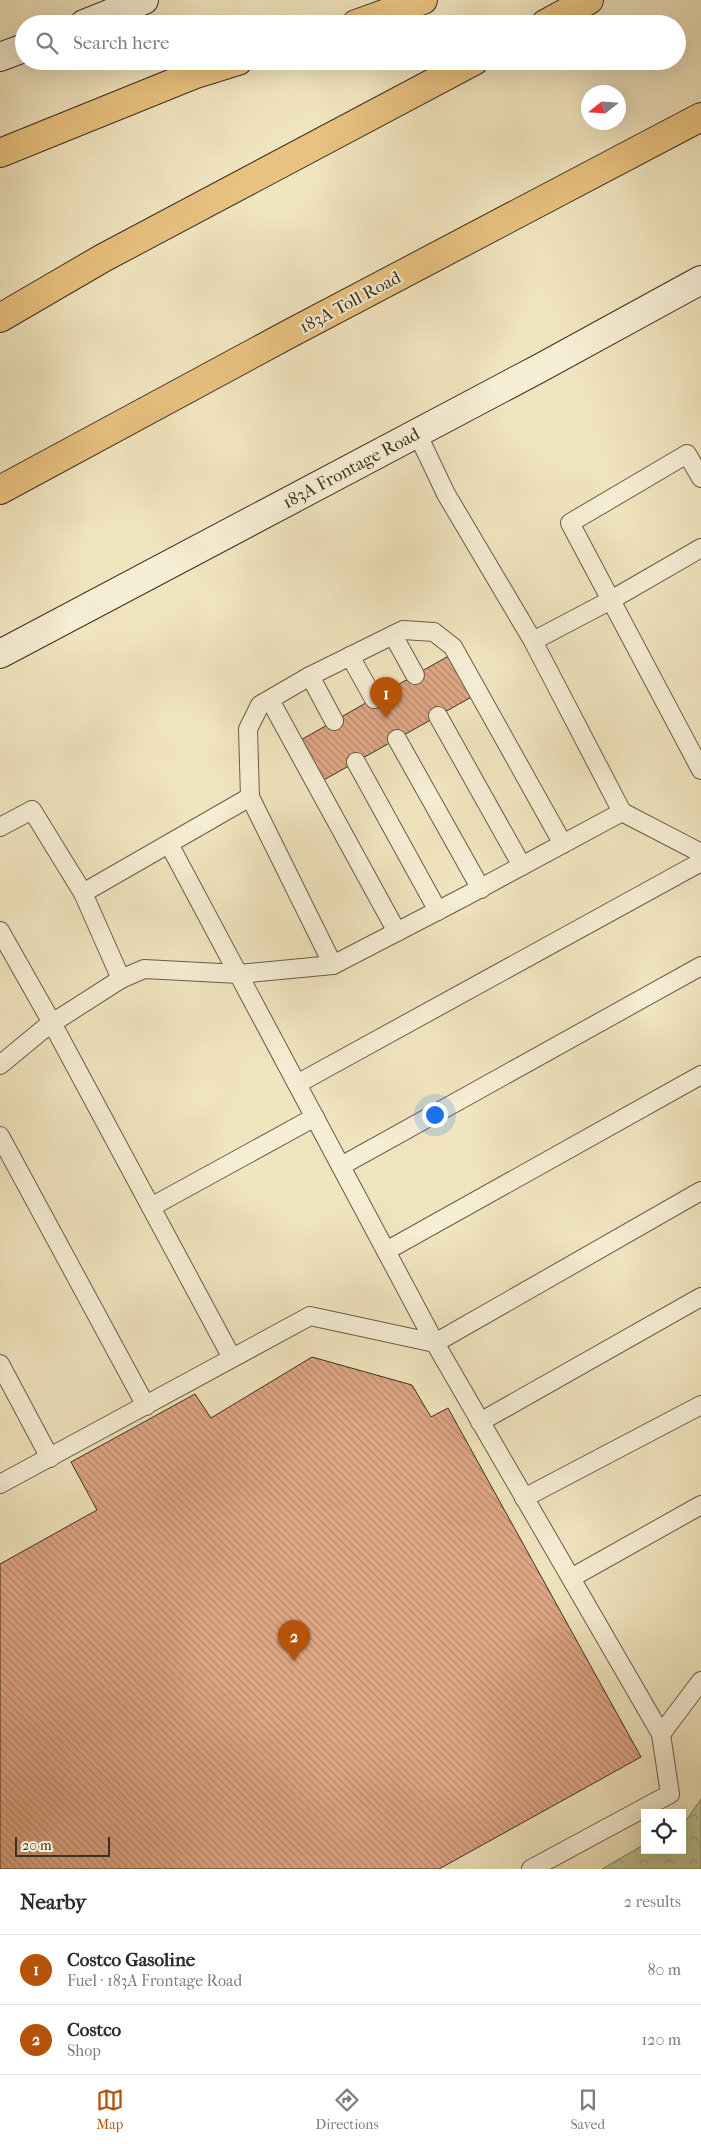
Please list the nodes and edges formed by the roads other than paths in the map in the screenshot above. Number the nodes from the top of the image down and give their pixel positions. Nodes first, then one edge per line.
1 (144, 0) edge
2 (423, 0) edge
3 (589, 0) edge
4 (106, 15) edge
5 (381, 15) edge
6 (562, 15) edge
7 (15, 51) edge
8 (0, 57) edge
9 (209, 70) edge
10 (457, 70) edge
11 (701, 116) edge
12 (0, 153) edge
13 (701, 280) edge
14 (0, 318) edge
15 (417, 433) junction
16 (701, 478) edge
17 (0, 490) edge
18 (701, 548) edge
19 (611, 600) junction
20 (393, 635) junction
21 (533, 640) junction
22 (0, 654) edge
23 (350, 656) junction
24 (415, 675) dead end
25 (310, 676) junction
26 (374, 699) dead end
27 (270, 700) junction
28 (438, 716) dead end
29 (334, 721) dead end
30 (397, 739) dead end
31 (356, 762) dead end
32 (701, 770) edge
33 (250, 797) junction
34 (622, 812) junction
35 (0, 827) edge
36 (169, 844) junction
37 (563, 844) junction
38 (701, 854) edge
39 (522, 866) junction
40 (481, 889) junction
41 (83, 893) junction
42 (438, 911) junction
43 (0, 931) edge
44 (397, 932) junction
45 (334, 965) junction
46 (701, 966) edge
47 (239, 974) junction
48 (121, 979) junction
49 (52, 1024) junction
50 (0, 1065) edge
51 (701, 1075) edge
52 (297, 1084) junction
53 (315, 1117) junction
54 (0, 1136) edge
55 (341, 1166) junction
56 (701, 1191) edge
57 (151, 1207) junction
58 (386, 1251) junction
59 (701, 1297) edge
60 (435, 1343) junction
61 (232, 1358) junction
62 (0, 1364) edge
63 (701, 1405) edge
64 (146, 1406) junction
65 (480, 1422) junction
66 (50, 1458) junction
67 (0, 1484) edge
68 (524, 1498) junction
69 (701, 1505) edge
70 (571, 1578) junction
71 (701, 1681) edge
72 (661, 1734) junction
73 (531, 1869) edge

1 - 4 main road
2 - 5 highway
3 - 6 highway
7 - 8 main road
9 - 12 highway
10 - 14 highway
11 - 17 highway, 183A Toll Road
13 - 15 main road, 183A Frontage Road
15 - 21 lane
15 - 22 main road, 183A Frontage Road
16 - 19 lane
18 - 19 lane
19 - 21 lane
19 - 32 lane
20 - 23 lane
20 - 24 lane
20 - 37 lane
21 - 34 lane
23 - 25 lane
23 - 26 lane
25 - 27 lane
25 - 29 lane
27 - 33 lane
27 - 44 lane
28 - 39 lane
30 - 40 lane
31 - 42 lane
33 - 36 lane
33 - 45 lane
34 - 37 lane
34 - 38 lane
35 - 41 lane
36 - 41 lane
36 - 47 lane
37 - 39 lane
38 - 52 lane
39 - 40 lane
40 - 42 lane
41 - 48 lane
42 - 44 lane
43 - 49 lane
44 - 45 lane
45 - 47 lane
46 - 55 lane
47 - 48 lane
47 - 52 lane
48 - 49 lane
49 - 50 lane
49 - 57 lane
51 - 58 lane
52 - 53 lane
53 - 55 lane
53 - 57 lane
54 - 64 lane
55 - 58 lane
56 - 60 lane
57 - 61 lane
58 - 60 lane
59 - 65 lane
60 - 61 lane
60 - 65 lane
61 - 64 lane
62 - 66 lane
63 - 68 lane
64 - 66 lane
65 - 68 lane
66 - 67 lane
68 - 70 lane
69 - 70 lane
70 - 72 lane
71 - 72 lane
72 - 73 lane

